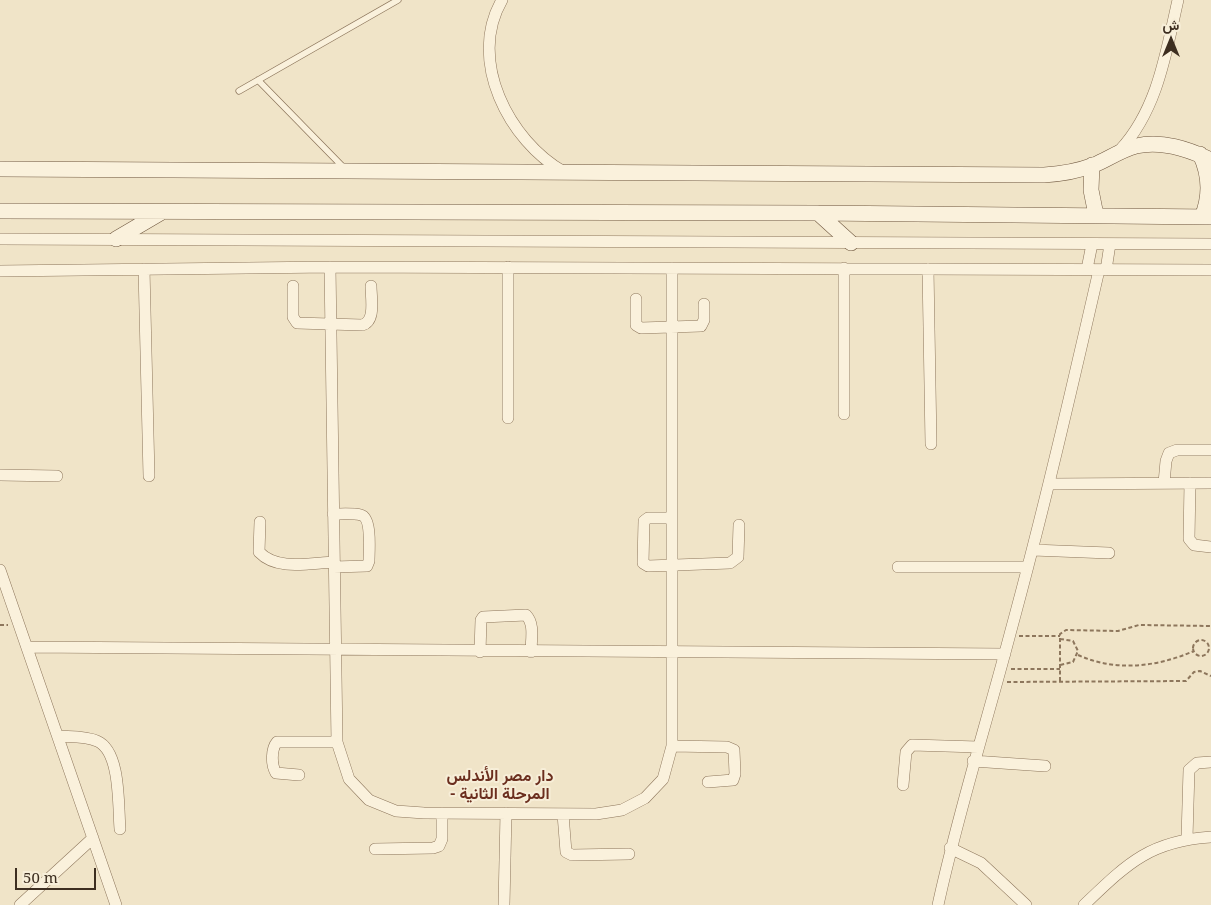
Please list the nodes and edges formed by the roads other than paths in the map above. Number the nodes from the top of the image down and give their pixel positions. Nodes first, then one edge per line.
1 (398, 0) edge
2 (502, 0) edge
3 (1178, 0) edge
4 (258, 80) junction
5 (239, 91) dead end
6 (1118, 152) junction
7 (1205, 157) edge
8 (1092, 165) junction
9 (0, 169) edge
10 (347, 170) junction
11 (564, 172) junction
12 (0, 210) edge
13 (162, 212) junction
14 (818, 213) junction
15 (1096, 215) junction
16 (1206, 217) edge
17 (0, 239) edge
18 (116, 239) junction
19 (851, 243) junction
20 (1092, 244) junction
21 (1110, 244) junction
22 (1211, 244) edge
23 (330, 267) junction
24 (508, 267) junction
25 (672, 268) junction
26 (844, 268) junction
27 (144, 269) junction
28 (928, 269) junction
29 (1087, 269) junction
30 (1102, 270) junction
31 (1211, 270) edge
32 (0, 271) edge
33 (294, 286) dead end
34 (371, 286) dead end
35 (636, 299) dead end
36 (704, 304) dead end
37 (330, 324) junction
38 (672, 328) junction
39 (844, 414) dead end
40 (508, 418) dead end
41 (931, 444) dead end
42 (1211, 450) edge
43 (0, 475) edge
44 (57, 476) dead end
45 (150, 476) dead end
46 (1211, 483) edge
47 (1050, 484) junction
48 (1164, 484) junction
49 (1190, 484) junction
50 (333, 514) junction
51 (672, 518) junction
52 (260, 522) dead end
53 (739, 525) dead end
54 (1211, 547) edge
55 (1033, 550) junction
56 (1109, 553) dead end
57 (334, 565) junction
58 (673, 565) junction
59 (898, 566) dead end
60 (1028, 567) junction
61 (0, 570) edge
62 (27, 647) junction
63 (335, 651) junction
64 (480, 652) junction
65 (531, 652) junction
66 (673, 653) junction
67 (1005, 654) junction
68 (58, 736) junction
69 (337, 742) junction
70 (672, 746) junction
71 (978, 747) junction
72 (973, 761) junction
73 (1211, 762) edge
74 (1046, 766) dead end
75 (299, 775) dead end
76 (708, 782) dead end
77 (903, 785) dead end
78 (442, 813) junction
79 (506, 813) junction
80 (563, 814) junction
81 (120, 829) dead end
82 (1211, 837) edge
83 (93, 838) junction
84 (1187, 838) junction
85 (950, 848) junction
86 (374, 849) dead end
87 (630, 854) dead end
88 (20, 905) edge
89 (116, 905) edge
90 (504, 905) edge
91 (938, 905) edge
92 (1026, 905) edge
93 (1084, 905) edge

1 - 4 lane
2 - 11 street
3 - 6 street
4 - 5 lane
4 - 10 lane
6 - 7 street
6 - 8 street
7 - 16 street
8 - 11 street
8 - 15 street
9 - 10 street
10 - 11 street
12 - 13 street
13 - 14 street
13 - 18 street
14 - 15 street
14 - 19 street
15 - 16 street
17 - 18 street
18 - 19 street
19 - 20 street
20 - 21 street
20 - 29 street
21 - 22 street
21 - 30 street
23 - 24 street
23 - 27 street
23 - 37 street
24 - 25 street
24 - 40 street
25 - 26 street
25 - 38 street
26 - 28 street
26 - 39 street
27 - 32 street
27 - 45 street
28 - 29 street
28 - 41 street
29 - 30 street
30 - 31 street
30 - 47 street
33 - 37 street
34 - 37 street
35 - 38 street
36 - 38 street
37 - 50 street
38 - 51 street
42 - 48 street
43 - 44 street
46 - 49 street
47 - 48 street
47 - 55 street
48 - 49 street
49 - 54 street
50 - 57 street
50 - 57 street
51 - 58 street
51 - 58 street
52 - 57 street
53 - 58 street
55 - 56 street
55 - 60 street
57 - 63 street
58 - 66 street
59 - 60 street
60 - 67 street
61 - 62 street
62 - 63 street
62 - 68 street
63 - 64 street
63 - 69 street
64 - 65 street
64 - 65 street
65 - 66 street
66 - 67 street
66 - 70 street
67 - 71 street
68 - 81 street
68 - 83 street
69 - 75 street
69 - 78 street
70 - 76 street
70 - 80 street
71 - 72 street
71 - 77 street
72 - 74 street
72 - 85 street
73 - 84 street
78 - 79 street
78 - 86 street
79 - 80 street
79 - 90 street
80 - 87 street
82 - 84 street
83 - 88 street
83 - 89 street
84 - 93 street
85 - 91 street
85 - 92 street

